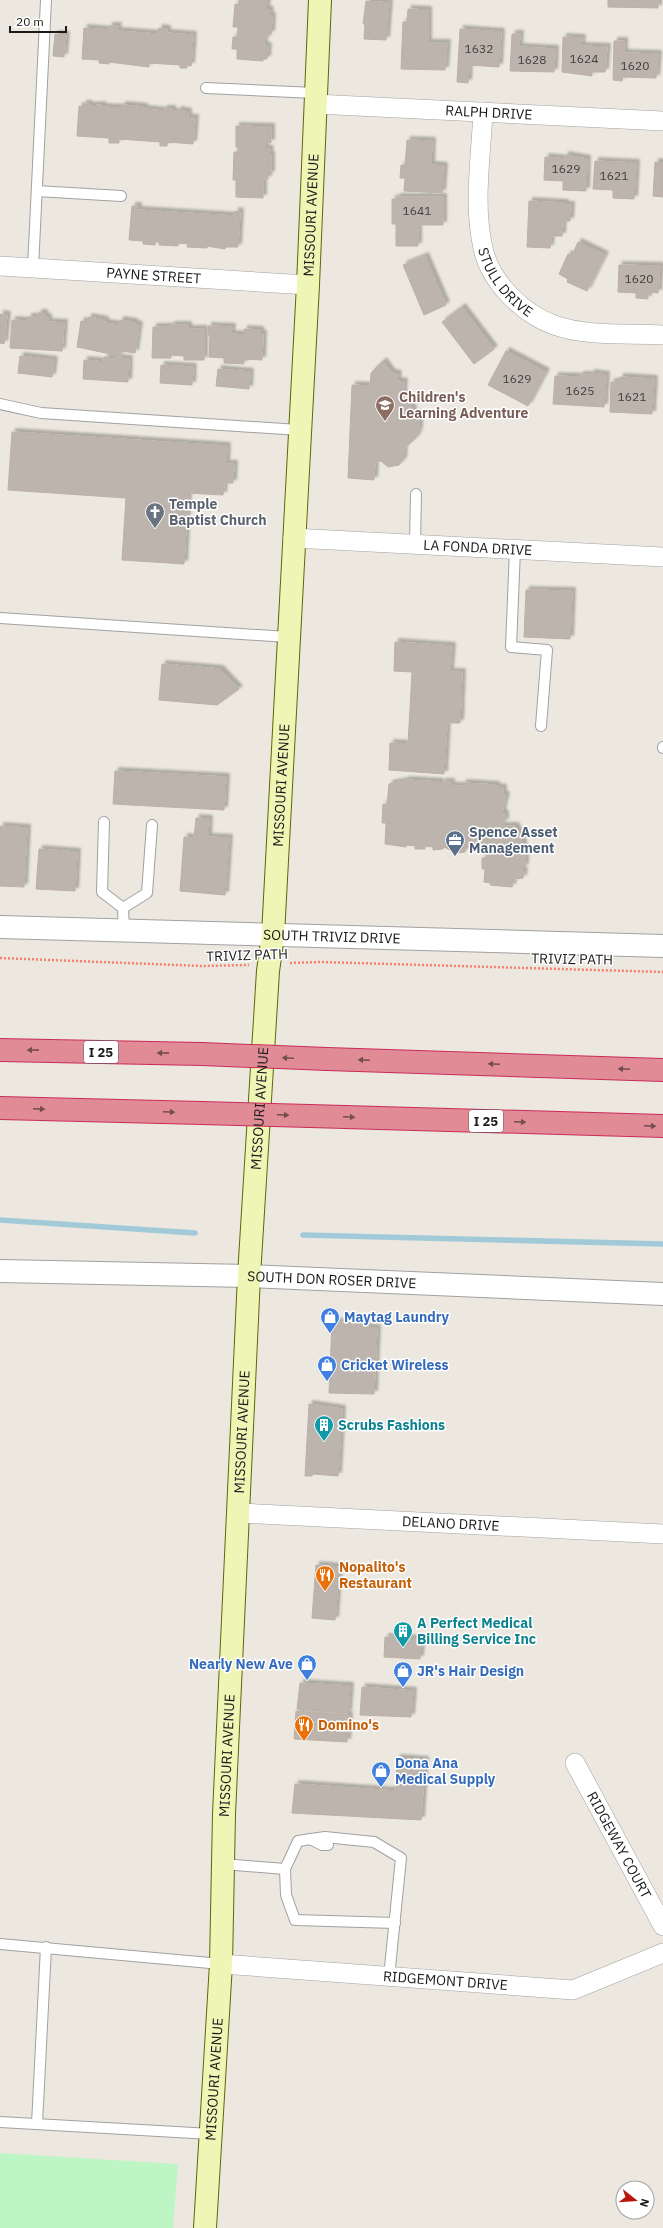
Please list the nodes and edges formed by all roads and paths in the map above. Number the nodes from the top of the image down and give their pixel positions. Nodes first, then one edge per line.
1 (46, 0) edge
2 (320, 0) edge
3 (206, 88) dead end
4 (315, 98) junction
5 (483, 112) junction
6 (663, 121) edge
7 (36, 190) junction
8 (121, 196) dead end
9 (0, 266) edge
10 (33, 268) junction
11 (308, 285) junction
12 (663, 335) edge
13 (0, 404) edge
14 (299, 430) junction
15 (416, 494) dead end
16 (293, 538) junction
17 (415, 544) junction
18 (515, 549) junction
19 (663, 556) edge
20 (0, 618) edge
21 (288, 637) junction
22 (541, 726) dead end
23 (104, 822) dead end
24 (152, 825) dead end
25 (123, 908) junction
26 (0, 927) edge
27 (124, 931) junction
28 (272, 935) junction
29 (663, 946) edge
30 (0, 958) edge
31 (269, 964) junction
32 (663, 972) edge
33 (0, 1050) edge
34 (663, 1070) edge
35 (0, 1108) edge
36 (663, 1126) edge
37 (0, 1271) edge
38 (249, 1276) junction
39 (663, 1294) edge
40 (239, 1513) junction
41 (663, 1534) edge
42 (575, 1764) dead end
43 (310, 1839) junction
44 (364, 1841) junction
45 (328, 1845) dead end
46 (341, 1845) dead end
47 (223, 1864) junction
48 (285, 1869) junction
49 (395, 1923) junction
50 (663, 1926) edge
51 (0, 1944) edge
52 (46, 1948) junction
53 (663, 1953) edge
54 (221, 1964) junction
55 (390, 1976) junction
56 (0, 2122) edge
57 (37, 2124) junction
58 (211, 2134) junction
59 (205, 2228) edge

1 - 7 lane
2 - 4 main road, MISSOURI AVENUE
3 - 4 lane
4 - 5 street, RALPH DRIVE
4 - 11 main road, MISSOURI AVENUE
5 - 6 street, RALPH DRIVE
5 - 12 street, STULL DRIVE
7 - 8 lane
7 - 10 lane
9 - 10 street, PAYNE STREET
10 - 11 street, PAYNE STREET
11 - 14 main road, MISSOURI AVENUE
13 - 14 lane
14 - 16 main road, MISSOURI AVENUE
15 - 17 lane
16 - 17 street, LA FONDA DRIVE
16 - 21 main road, MISSOURI AVENUE
17 - 18 street, LA FONDA DRIVE
18 - 19 street, LA FONDA DRIVE
18 - 22 lane
20 - 21 lane
21 - 28 main road, MISSOURI AVENUE
23 - 25 lane
24 - 25 lane
25 - 27 lane
26 - 27 street, SOUTH TRIVIZ DRIVE
27 - 28 street, SOUTH TRIVIZ DRIVE
28 - 29 street, SOUTH TRIVIZ DRIVE
28 - 31 main road, MISSOURI AVENUE
30 - 31 path, TRIVIZ PATH
31 - 32 path, TRIVIZ PATH
31 - 38 main road, MISSOURI AVENUE
34 -> 33 highway, I 25, bridge
35 -> 36 highway, I 25, bridge
37 - 38 street, SOUTH DON ROSER DRIVE
38 - 39 street, SOUTH DON ROSER DRIVE
38 - 40 main road, MISSOURI AVENUE
40 - 41 street, DELANO DRIVE
40 - 47 main road, MISSOURI AVENUE
42 - 50 street, RIDGEWAY COURT
43 - 44 lane
43 - 45 lane
43 - 48 lane
44 - 46 lane
44 - 49 lane
47 - 48 lane
47 - 54 main road, MISSOURI AVENUE
48 - 49 lane
49 - 55 lane
51 - 52 lane
52 - 54 lane
52 - 57 lane
53 - 55 street, RIDGEMONT DRIVE
54 - 55 street, RIDGEMONT DRIVE
54 - 58 main road, MISSOURI AVENUE
56 - 57 lane
57 - 58 lane
58 - 59 main road, MISSOURI AVENUE

